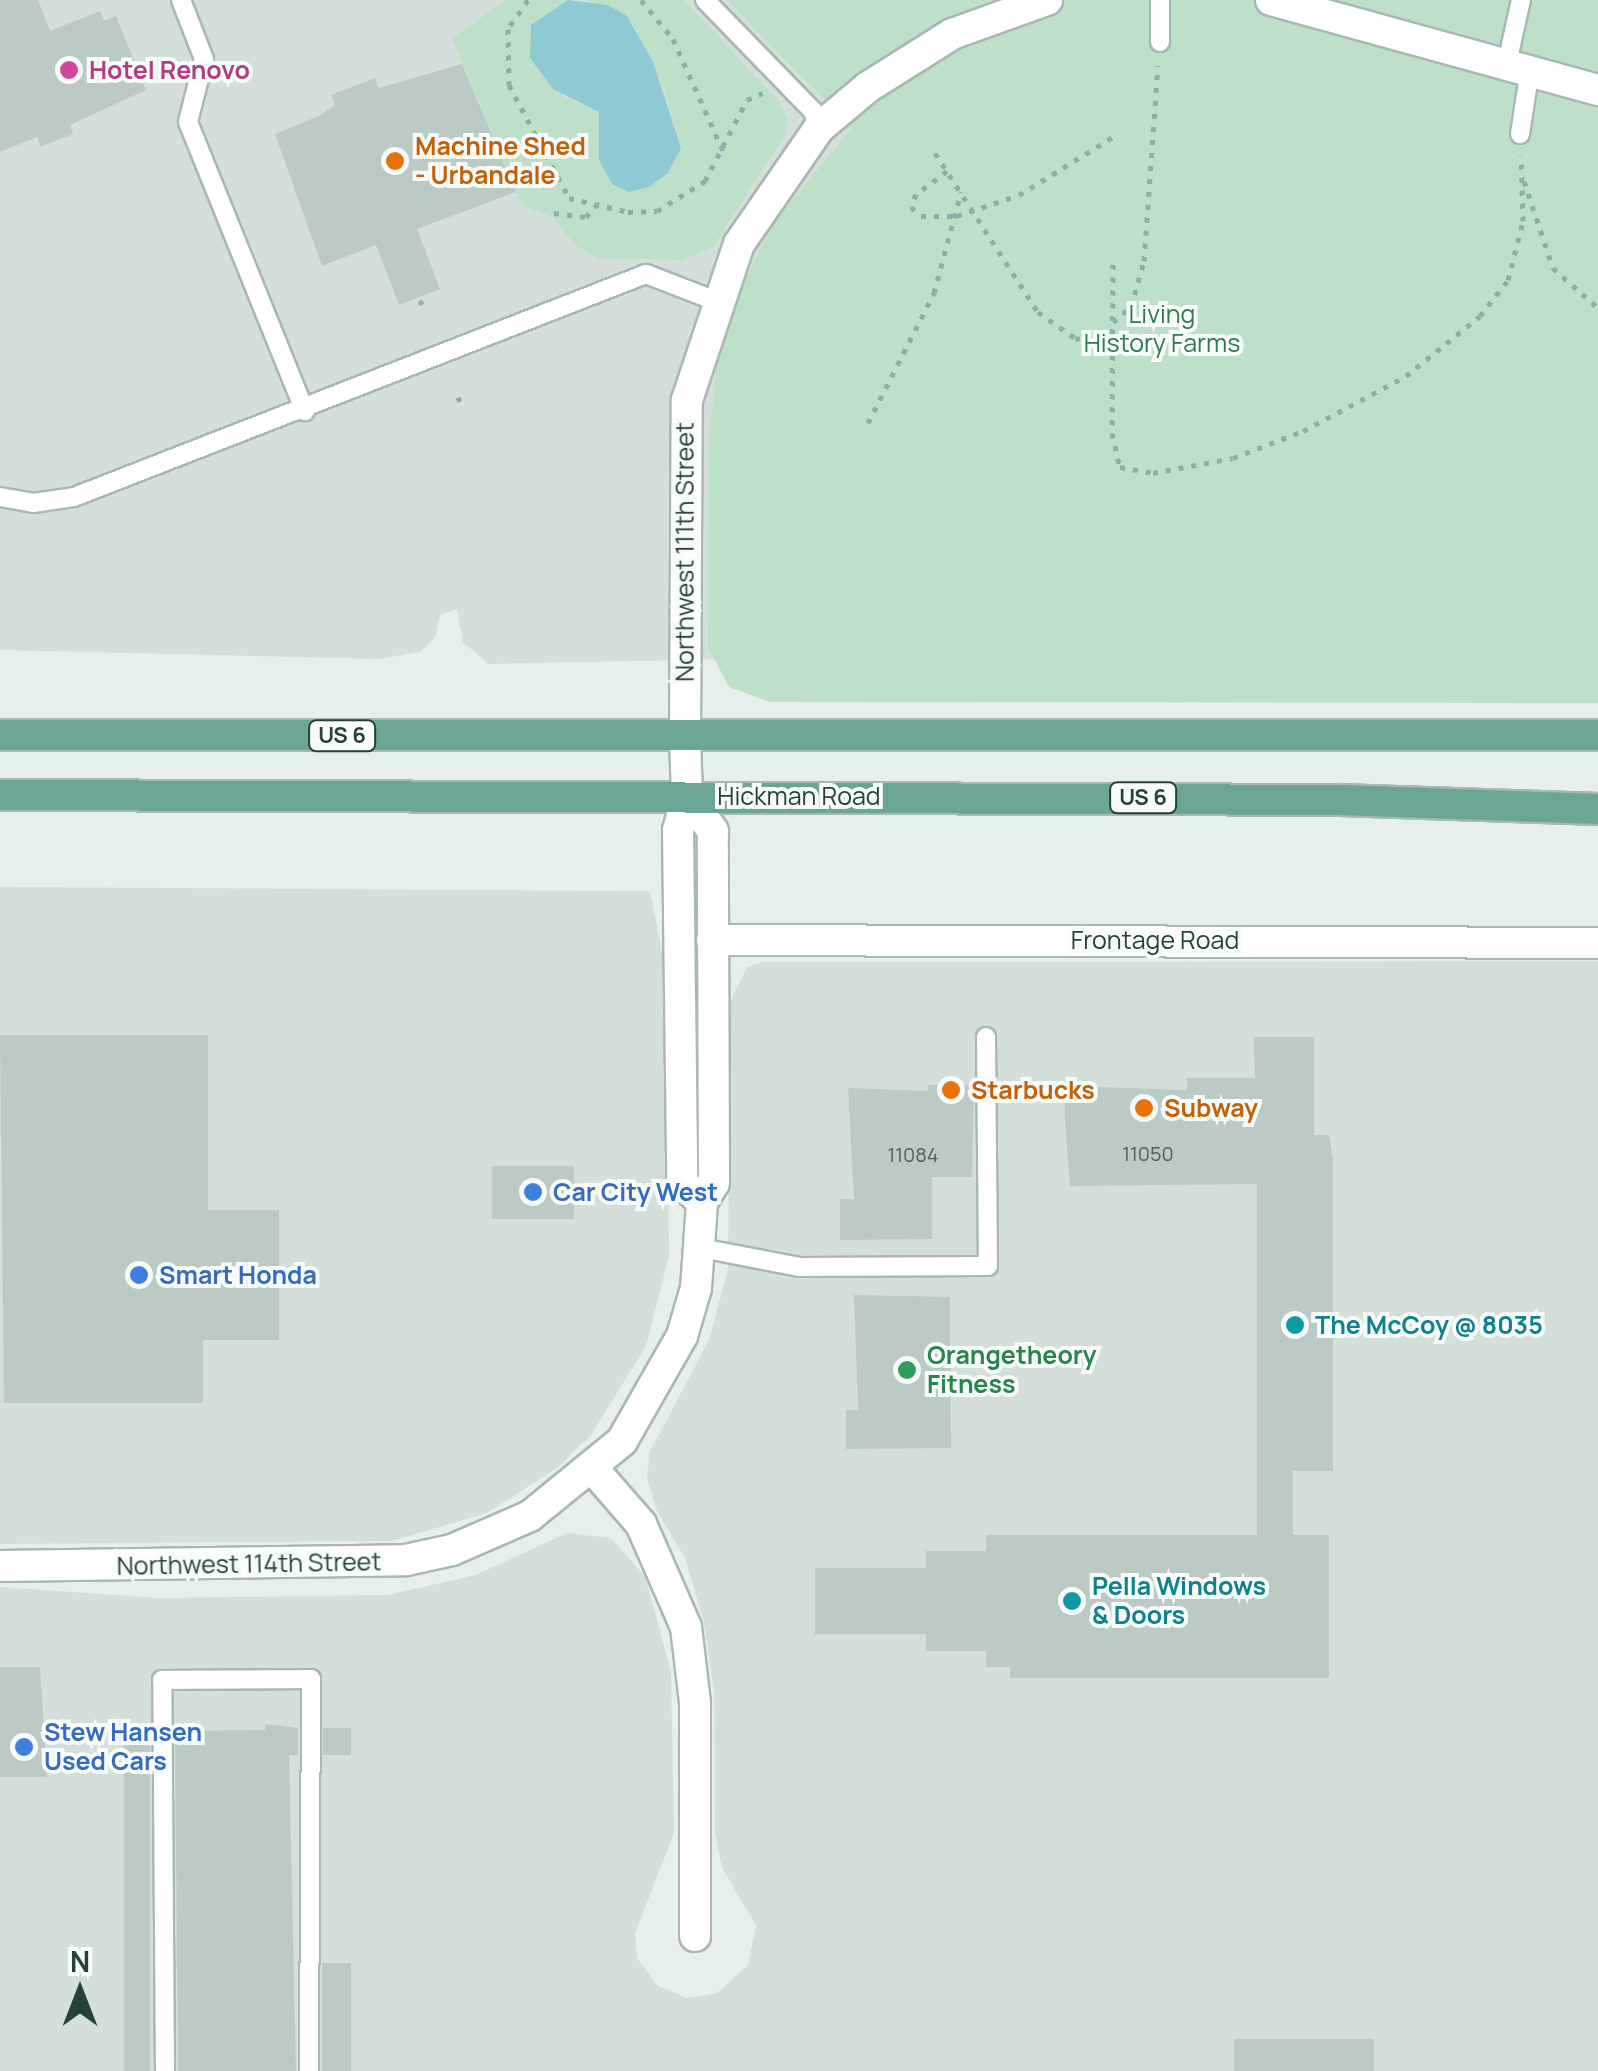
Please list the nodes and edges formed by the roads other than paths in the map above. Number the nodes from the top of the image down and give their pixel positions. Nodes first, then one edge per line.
1 (181, 0) edge
2 (705, 0) edge
3 (1047, 0) edge
4 (1160, 0) edge
5 (1271, 0) edge
6 (1521, 0) edge
7 (1160, 42) road end
8 (1519, 66) junction
9 (1598, 90) edge
10 (819, 128) junction
11 (1520, 134) road end
12 (716, 301) junction
13 (305, 411) junction
14 (0, 497) edge
15 (0, 735) edge
16 (1598, 735) edge
17 (685, 738) junction
18 (0, 795) edge
19 (687, 795) junction
20 (1598, 809) edge
21 (712, 940) junction
22 (1598, 943) edge
23 (986, 1036) dead end
24 (702, 1202) junction
25 (701, 1248) junction
26 (594, 1470) junction
27 (0, 1566) edge
28 (695, 1936) dead end
29 (165, 2071) edge
30 (309, 2071) edge

1 - 13 lane
2 - 10 lane
3 - 10 street, Northwest 111th Street
4 - 7 lane
5 - 8 street
6 - 8 lane
8 - 9 street
8 - 11 lane
10 - 12 street, Northwest 111th Street
12 - 13 lane
12 - 17 street, Northwest 111th Street
13 - 14 lane
15 - 17 main road, US 6
16 - 17 main road, US 6
17 - 19 street, Northwest 111th Street
18 - 19 main road, Hickman Road / US 6
19 - 20 main road, Hickman Road / US 6
19 - 21 street, Northwest 111th Street
19 - 24 street, Northwest 111th Street
21 - 22 street, Frontage Road
21 - 24 street, Northwest 111th Street
23 - 25 lane
24 - 25 street, Northwest 111th Street
25 - 26 street, Northwest 111th Street
26 - 27 street, Northwest 114th Street
26 - 28 street
29 - 30 lane

